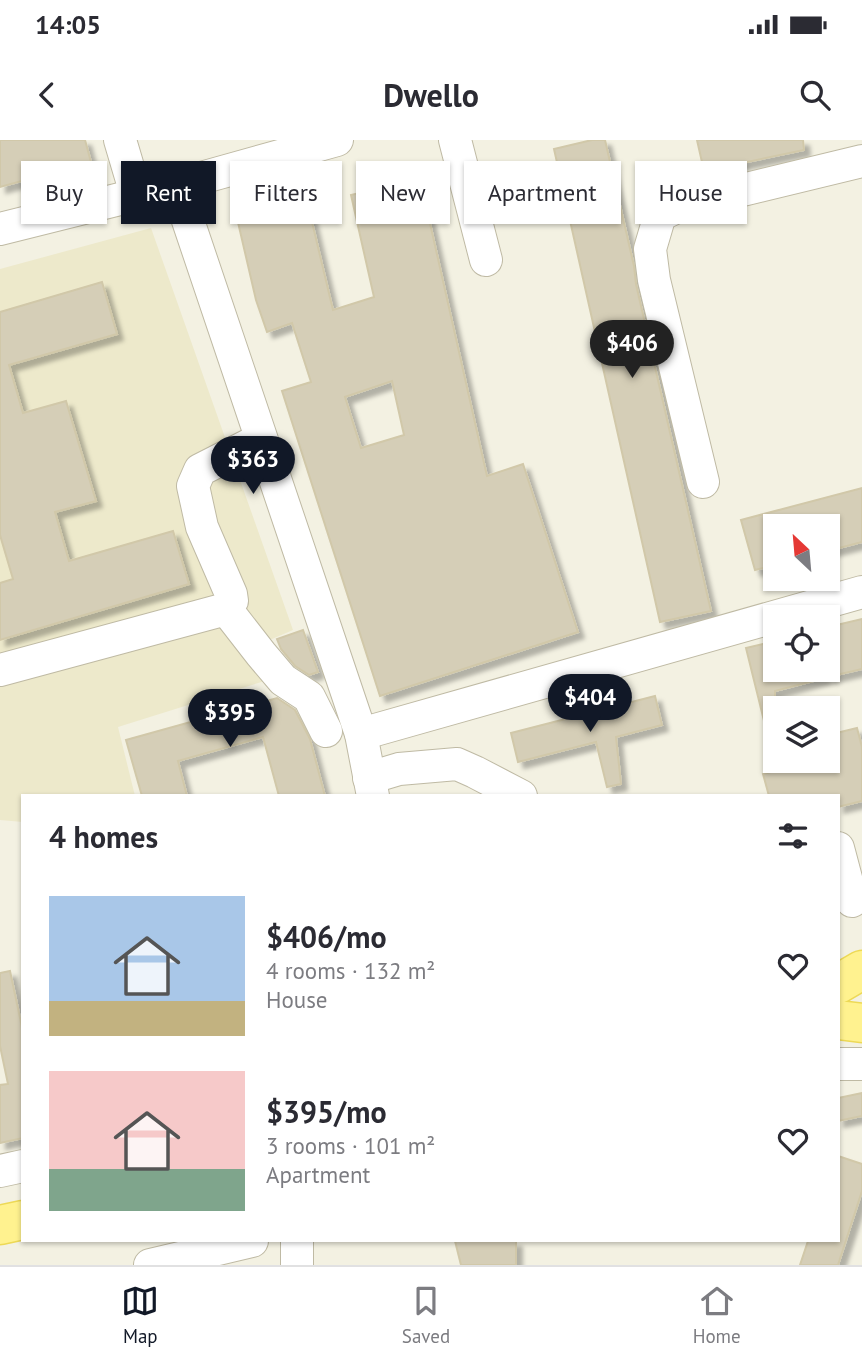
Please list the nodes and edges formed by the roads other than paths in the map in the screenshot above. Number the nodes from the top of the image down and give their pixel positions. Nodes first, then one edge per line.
1 (120, 140) edge
2 (455, 140) edge
3 (331, 141) edge
4 (126, 161) edge
5 (862, 161) edge
6 (216, 174) edge
7 (121, 198) edge
8 (189, 224) edge
9 (0, 229) edge
10 (486, 260) dead end
11 (261, 439) junction
12 (703, 482) dead end
13 (862, 592) edge
14 (226, 609) junction
15 (0, 670) edge
16 (326, 731) dead end
17 (361, 734) junction
18 (371, 787) edge
19 (518, 794) edge
20 (840, 856) edge
21 (851, 902) edge
22 (862, 970) edge
23 (840, 983) edge
24 (862, 988) edge
25 (840, 995) edge
26 (840, 1020) edge
27 (862, 1023) edge
28 (840, 1064) edge
29 (862, 1064) edge
30 (21, 1166) edge
31 (0, 1171) edge
32 (21, 1220) edge
33 (0, 1225) edge
34 (248, 1242) edge
35 (297, 1242) edge
36 (150, 1265) edge
37 (296, 1265) edge

1 - 4 street
2 - 10 street
3 - 6 street
5 - 12 street
7 - 9 street
8 - 11 street
11 - 14 street
11 - 17 street
13 - 17 street
14 - 15 street
14 - 16 street
17 - 18 street
18 - 19 street
20 - 21 street
22 - 23 main road
24 - 25 main road
26 - 27 main road
28 - 29 street
30 - 31 street
32 - 33 main road
34 - 36 street
35 - 37 street

